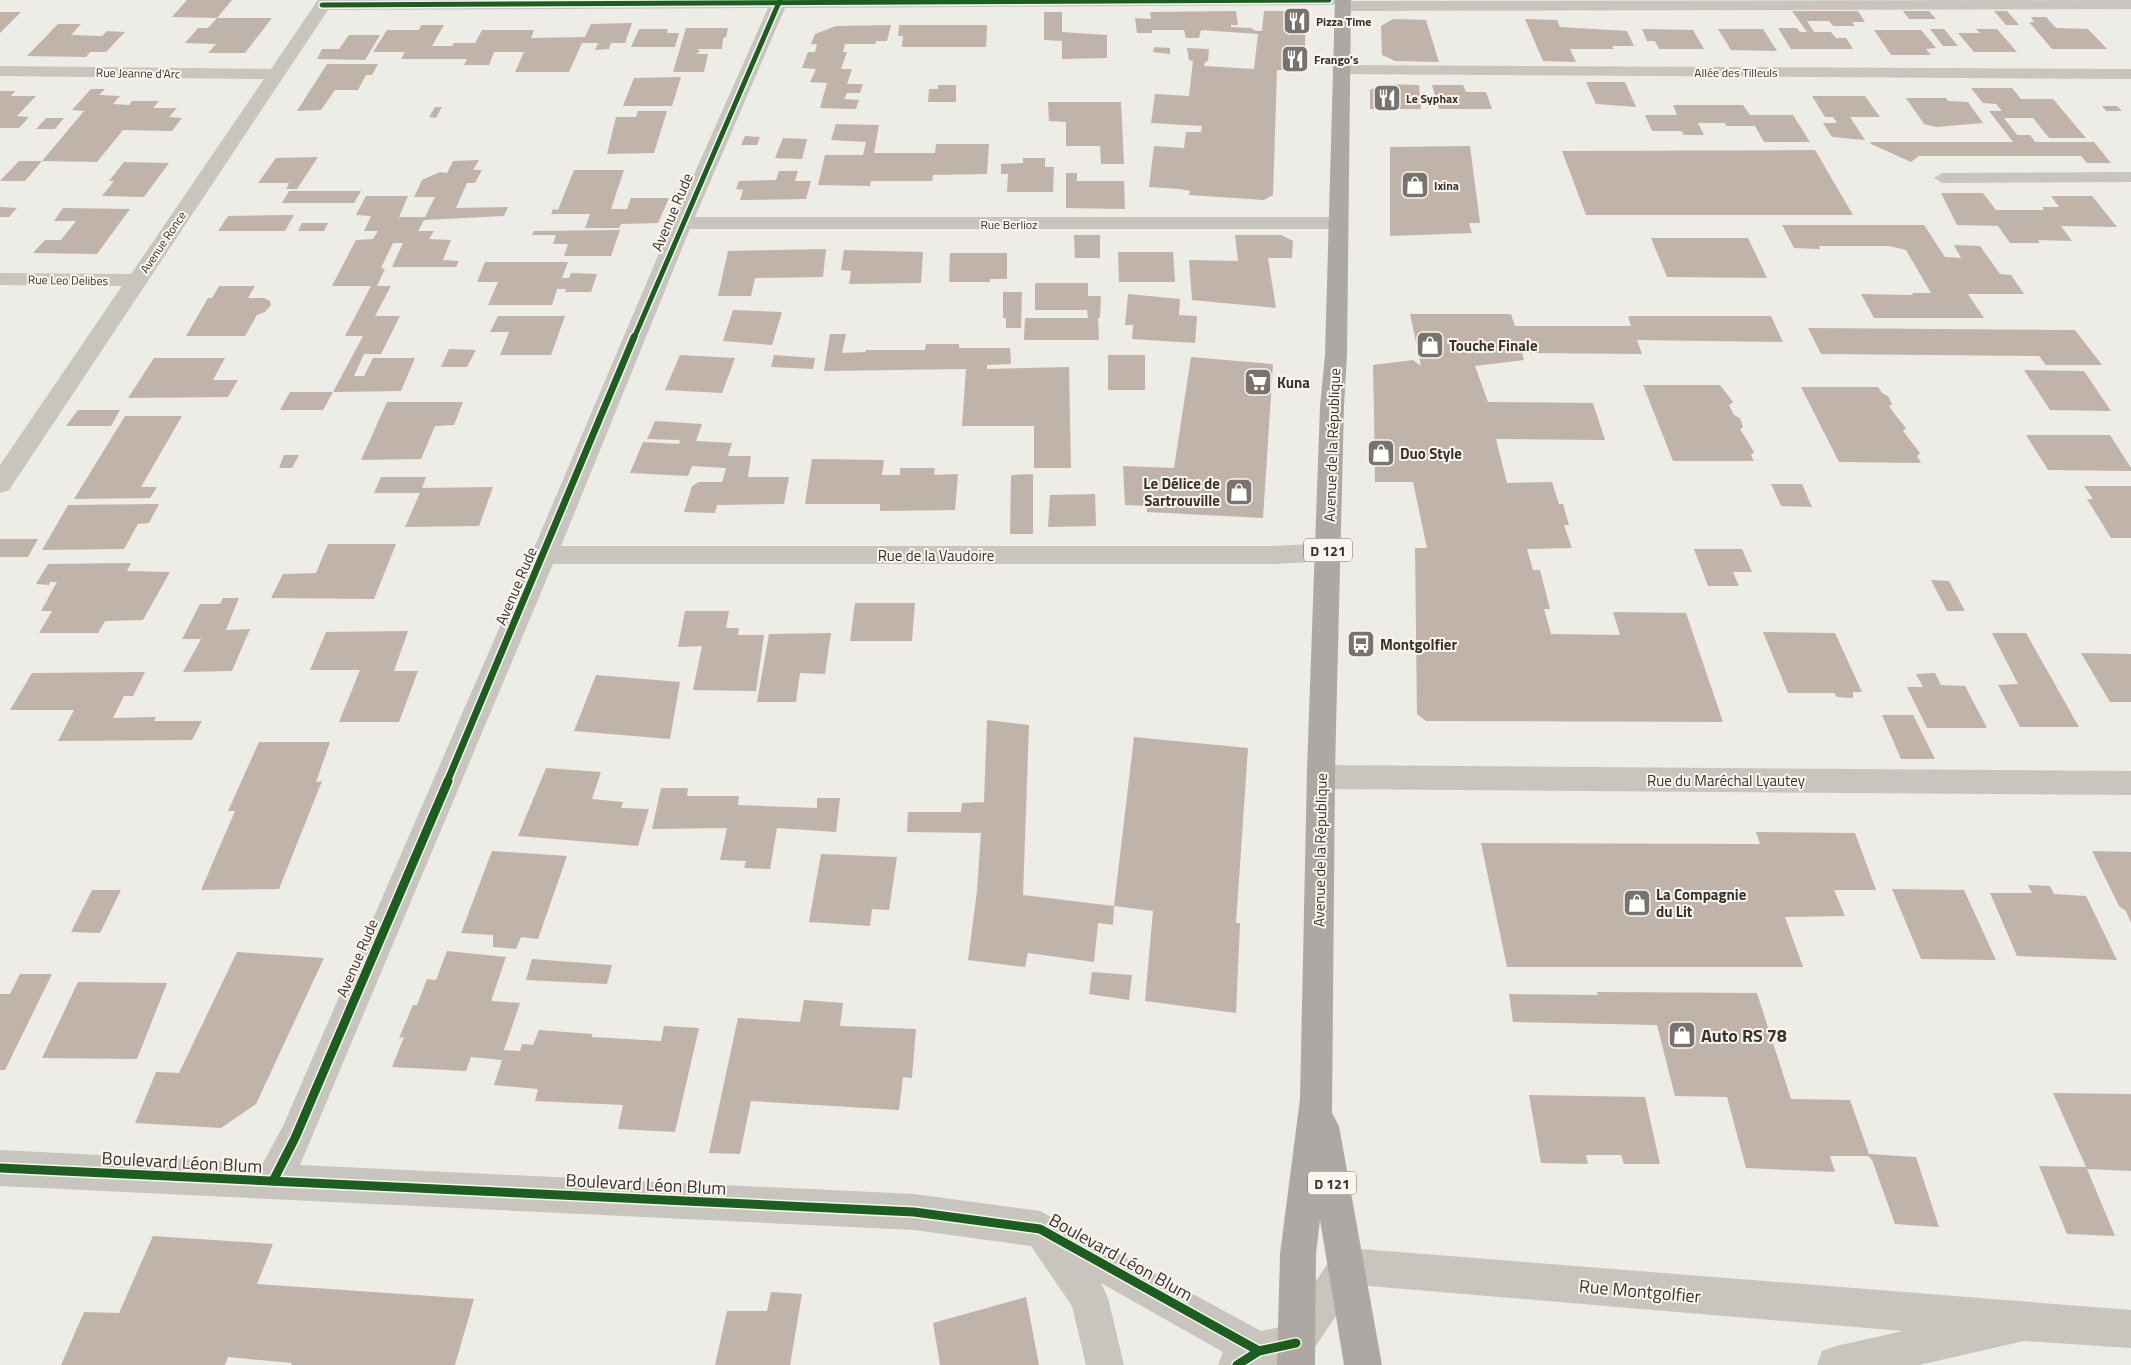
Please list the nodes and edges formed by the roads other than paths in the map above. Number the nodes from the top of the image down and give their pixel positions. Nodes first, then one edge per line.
1 (779, 2) edge
2 (1338, 2) edge
3 (324, 3) edge
4 (2131, 4) edge
5 (1341, 70) junction
6 (0, 71) edge
7 (276, 74) junction
8 (2131, 74) edge
9 (2131, 177) edge
10 (1942, 178) dead end
11 (682, 223) junction
12 (1337, 223) junction
13 (0, 278) edge
14 (136, 280) junction
15 (0, 484) edge
16 (1328, 552) junction
17 (544, 555) junction
18 (1322, 777) junction
19 (2131, 784) edge
20 (1317, 1100) junction
21 (0, 1168) edge
22 (274, 1181) junction
23 (1040, 1229) junction
24 (1348, 1266) junction
25 (2024, 1322) junction
26 (2131, 1329) edge
27 (1296, 1354) edge
28 (1248, 1358) edge
29 (1105, 1365) edge
30 (1363, 1365) edge
31 (1836, 1365) edge

1 - 2 street
1 - 3 street
1 - 11 street, Avenue Rude
2 - 4 street
2 - 5 main road, Avenue de la République / D 121
3 - 7 street, Avenue Ronce
5 - 8 street, Allée des Tilleuls
5 - 12 main road, Avenue de la République / D 121
6 - 7 street, Rue Jeanne d'Arc
7 - 14 street, Avenue Ronce
9 - 10 lane
11 - 12 street, Rue Berlioz
11 - 17 street, Avenue Rude
12 - 16 main road, Avenue de la République / D 121
13 - 14 street, Rue Leo Delibes
14 - 15 street, Avenue Ronce
16 - 17 street, Rue de la Vaudoire
16 - 18 main road, Avenue de la République / D 121
17 - 22 street, Avenue Rude
18 - 19 street, Rue du Maréchal Lyautey
18 - 20 main road, Avenue de la République / D 121
20 - 24 main road, Avenue de la République / D 121
20 - 27 main road, Avenue de la République / D 121
21 - 22 street, Boulevard Léon Blum
22 - 23 street, Boulevard Léon Blum
23 - 28 street, Boulevard Léon Blum
23 - 29 street
24 - 25 street, Rue Montgolfier
24 - 27 street
24 - 30 main road, D 121
25 - 26 street, Rue Montgolfier
25 - 31 street, Rue Montgolfier
27 - 28 street

